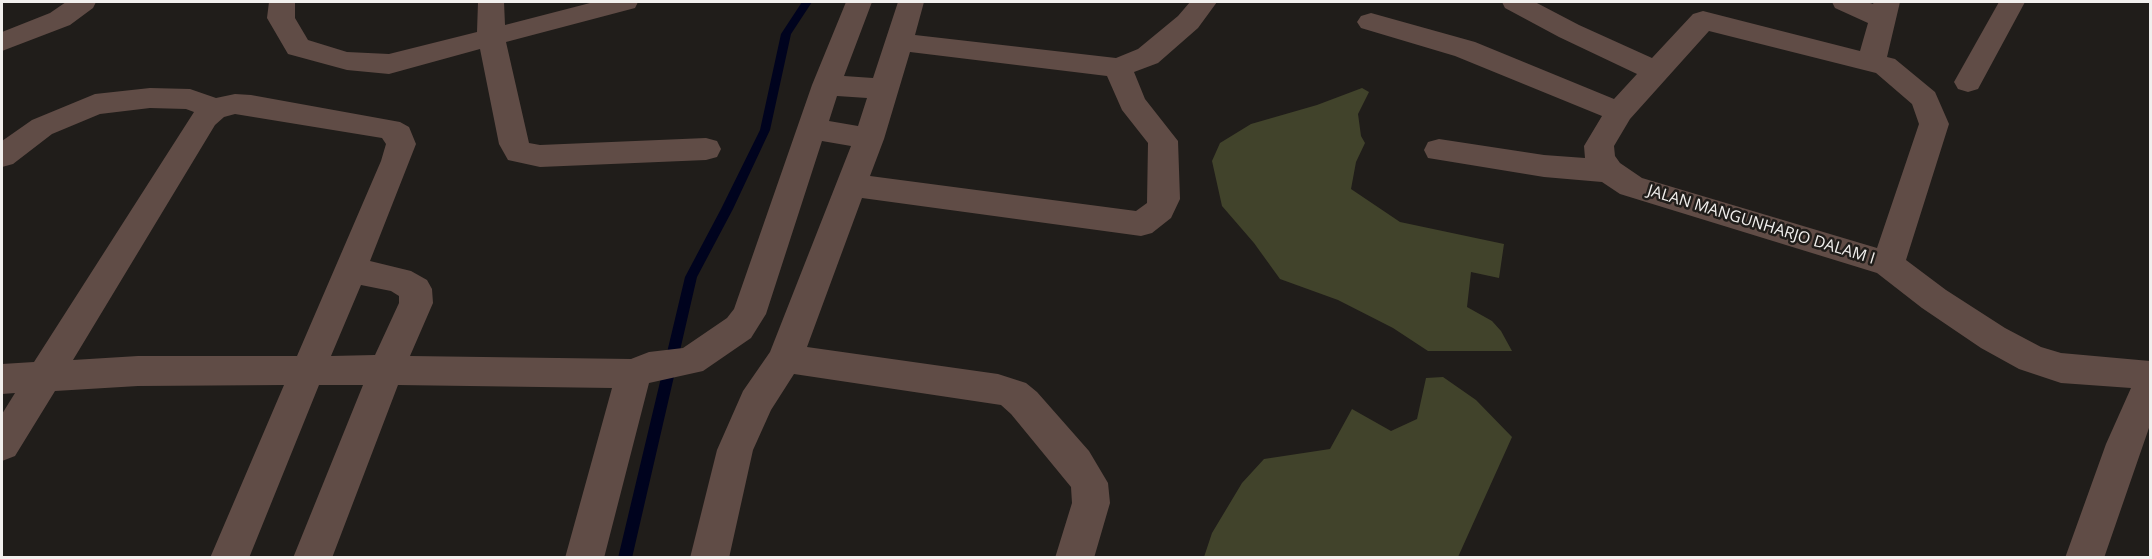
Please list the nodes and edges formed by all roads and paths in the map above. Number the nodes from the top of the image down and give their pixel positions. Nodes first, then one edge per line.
1 (83, 2) edge
2 (282, 2) edge
3 (491, 2) edge
4 (625, 2) edge
5 (858, 2) edge
6 (912, 2) edge
7 (1204, 2) edge
8 (1515, 2) edge
9 (1845, 2) edge
10 (2012, 2) edge
11 (1885, 10) edge
12 (1371, 22) dead end
13 (491, 38) junction
14 (2, 42) edge
15 (899, 42) junction
16 (1871, 63) junction
17 (1118, 68) junction
18 (1656, 71) junction
19 (1968, 82) dead end
20 (826, 85) junction
21 (884, 89) junction
22 (214, 109) junction
23 (1618, 112) junction
24 (812, 129) junction
25 (869, 139) junction
26 (706, 149) dead end
27 (1439, 150) dead end
28 (2, 156) edge
29 (1609, 171) junction
30 (851, 185) junction
31 (1888, 264) junction
32 (352, 270) junction
33 (785, 358) junction
34 (386, 370) junction
35 (641, 370) junction
36 (309, 371) junction
37 (2151, 376) edge
38 (44, 377) junction
39 (2, 379) edge
40 (2151, 385) edge
41 (2, 445) edge
42 (229, 558) edge
43 (312, 558) edge
44 (585, 558) edge
45 (710, 558) edge
46 (1074, 558) edge
47 (2084, 558) edge

1 - 14 street
2 - 13 street
3 - 13 street
4 - 13 street
5 - 20 street
6 - 15 street
7 - 17 street
8 - 18 street
9 - 11 street
10 - 19 street
11 - 16 street
12 - 23 street
13 - 26 street
15 - 17 street
15 - 21 street
16 - 18 street
16 - 31 street
17 - 30 street
18 - 23 street
20 - 21 street
20 - 24 street
21 - 25 street
22 - 28 street
22 - 32 street
22 - 38 street
23 - 29 street
24 - 25 street
24 - 35 street
25 - 30 street
27 - 29 street
29 - 31 street, JALAN MANGUNHARJO DALAM I
30 - 33 street
31 - 37 street, JALAN MANGUNHARJO DALAM I
32 - 34 street
32 - 36 street
33 - 45 street
33 - 46 street
34 - 35 street
34 - 36 street
34 - 43 street
35 - 44 street
36 - 38 street
36 - 42 street
38 - 39 street
38 - 41 street
40 - 47 street

